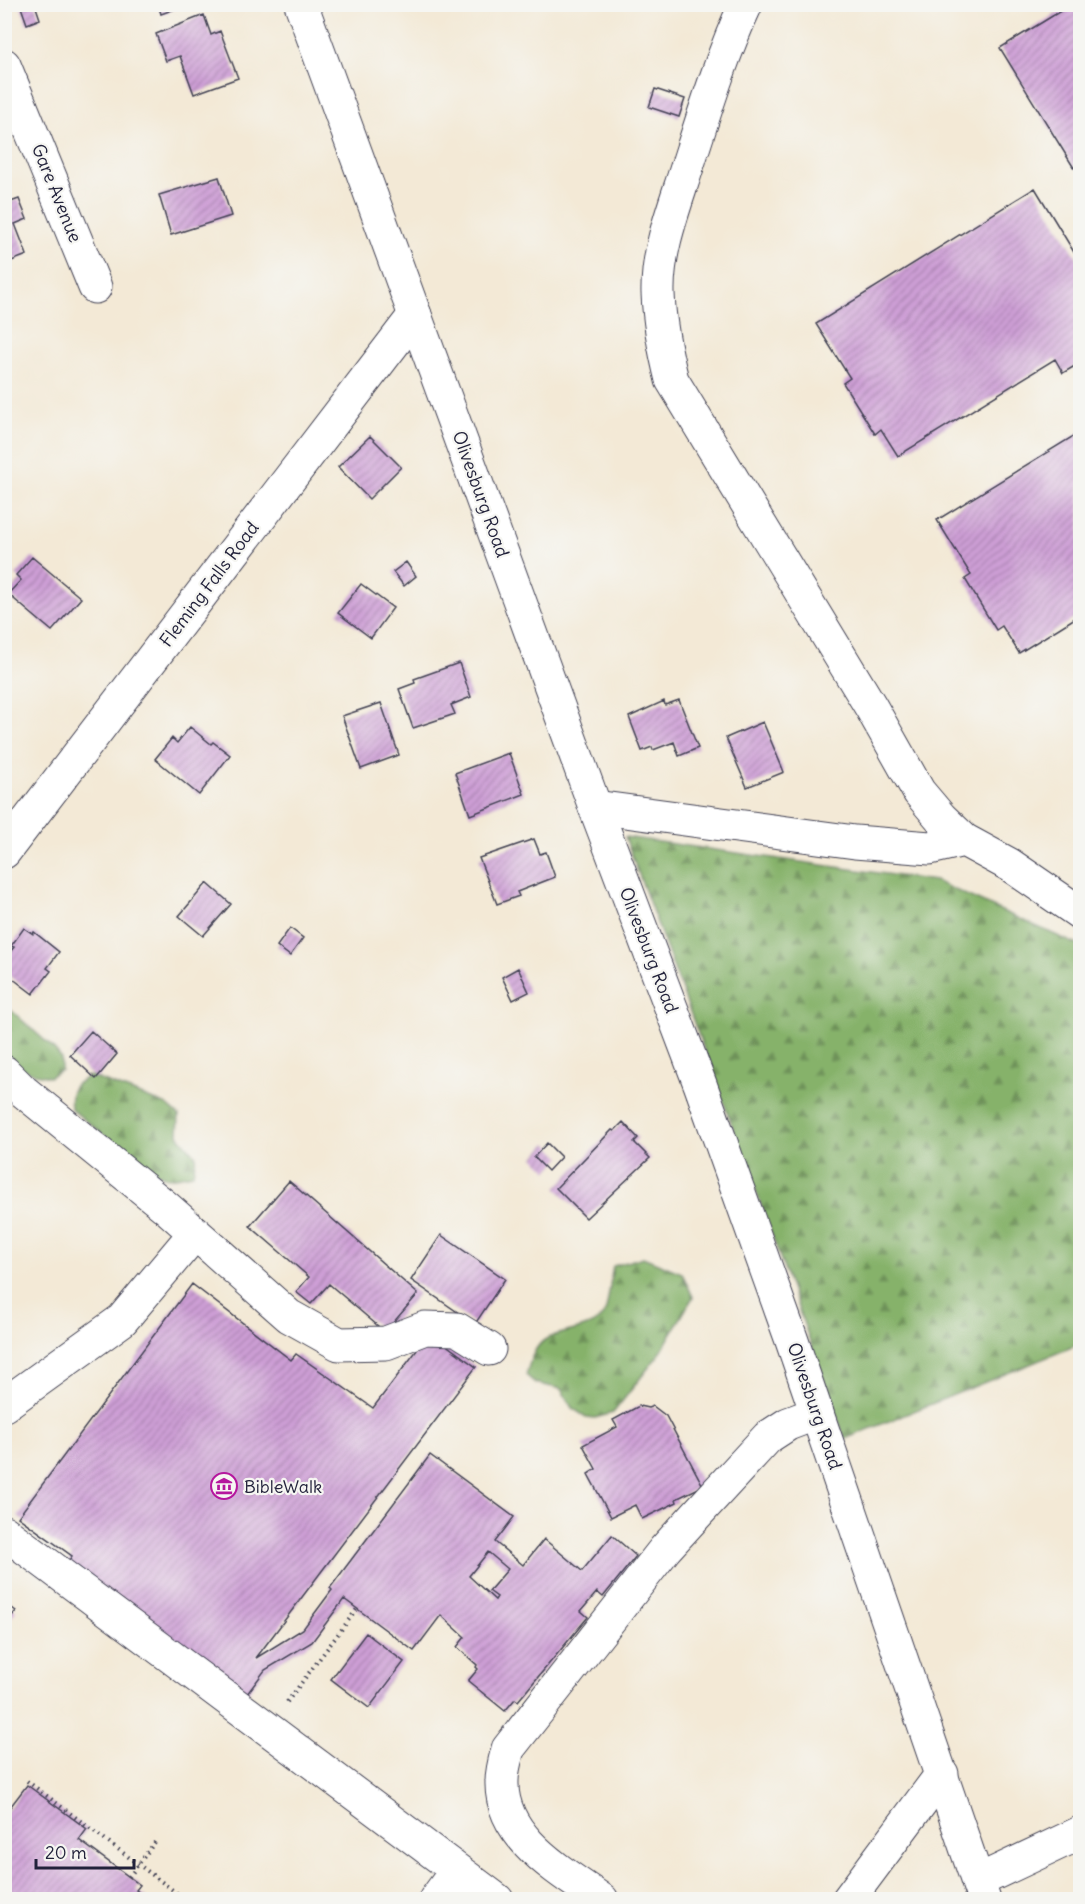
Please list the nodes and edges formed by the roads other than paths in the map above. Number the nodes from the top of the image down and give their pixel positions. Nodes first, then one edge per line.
1 (301, 4) edge
2 (746, 4) edge
3 (4, 65) edge
4 (95, 287) dead end
5 (415, 315) junction
6 (595, 807) junction
7 (964, 840) junction
8 (4, 852) edge
9 (1080, 912) edge
10 (4, 1072) edge
11 (195, 1233) junction
12 (489, 1349) dead end
13 (4, 1405) edge
14 (816, 1413) junction
15 (4, 1532) edge
16 (942, 1774) junction
17 (1080, 1833) edge
18 (457, 1870) junction
19 (981, 1890) edge
20 (435, 1899) edge
21 (497, 1899) edge
22 (602, 1899) edge
23 (848, 1899) edge

1 - 5 main road, Olivesburg Road
2 - 7 main road
3 - 4 main road, Gare Avenue
5 - 6 main road, Olivesburg Road
5 - 8 main road, Fleming Falls Road
6 - 7 main road
6 - 14 main road, Olivesburg Road
7 - 9 main road
10 - 11 main road
11 - 12 main road
11 - 13 main road
14 - 16 main road, Olivesburg Road
14 - 22 main road
15 - 18 main road
16 - 19 main road, Olivesburg Road
16 - 23 main road
17 - 19 main road
18 - 20 main road
18 - 21 main road

